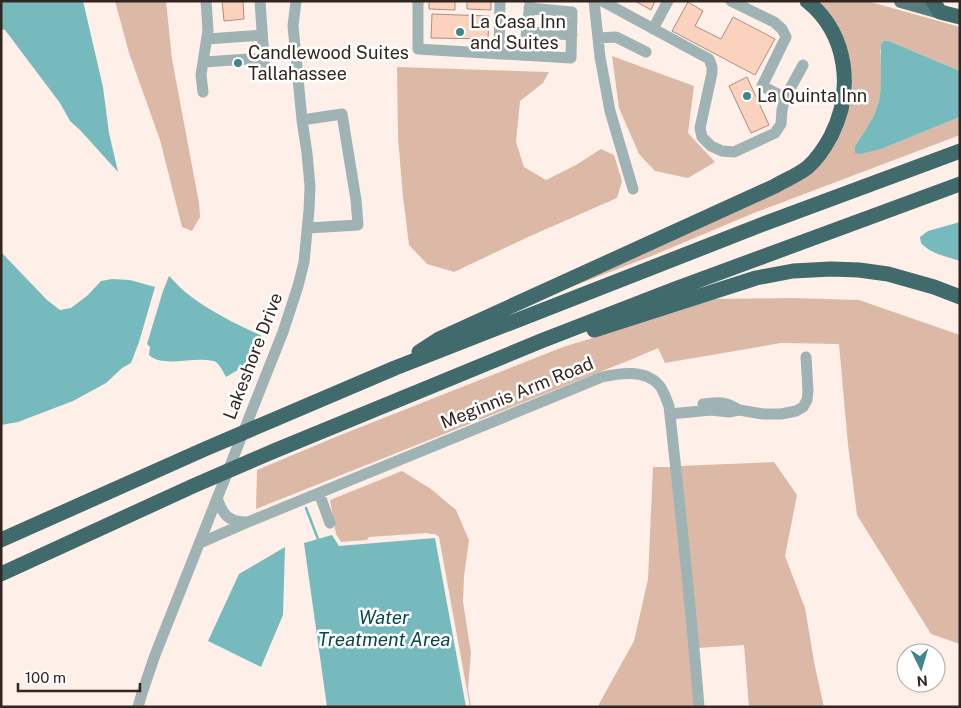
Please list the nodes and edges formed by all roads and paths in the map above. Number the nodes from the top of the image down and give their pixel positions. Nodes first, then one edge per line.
1 (206, 1) edge
2 (260, 1) edge
3 (296, 1) edge
4 (418, 1) edge
5 (500, 1) edge
6 (594, 1) edge
7 (668, 1) edge
8 (730, 1) edge
9 (807, 1) edge
10 (900, 1) edge
11 (607, 3) edge
12 (530, 5) edge
13 (937, 6) edge
14 (960, 17) edge
15 (653, 29) junction
16 (526, 32) junction
17 (262, 35) junction
18 (572, 35) junction
19 (598, 38) junction
20 (207, 39) junction
21 (646, 52) dead end
22 (499, 54) junction
23 (524, 56) junction
24 (264, 58) junction
25 (204, 62) junction
26 (803, 65) dead end
27 (265, 74) dead end
28 (203, 92) dead end
29 (785, 98) junction
30 (302, 120) junction
31 (960, 151) edge
32 (960, 184) edge
33 (633, 190) dead end
34 (308, 228) junction
35 (960, 297) edge
36 (541, 341) junction
37 (806, 357) dead end
38 (395, 368) junction
39 (670, 410) junction
40 (319, 493) junction
41 (217, 498) junction
42 (248, 522) junction
43 (330, 523) dead end
44 (1, 540) edge
45 (200, 543) junction
46 (1, 574) edge
47 (138, 707) edge
48 (699, 707) edge

1 - 20 street
2 - 17 street
3 - 30 street, Lakeshore Drive
4 - 22 street
5 - 22 street
6 - 19 street
7 - 15 street
8 - 29 street
9 - 38 highway
10 - 13 main road
11 - 15 street
12 - 16 street
12 - 18 street
13 - 14 highway
15 - 29 street
16 - 18 street
16 - 23 street
17 - 20 street
17 - 24 street
18 - 23 street
19 - 21 street
19 - 33 street
20 - 25 street
22 - 23 street
24 - 25 street
24 - 27 street
25 - 28 street
26 - 29 street
30 - 34 street, Lakeshore Drive
30 - 34 street
31 - 38 highway
32 - 36 highway
34 - 41 street, Lakeshore Drive
35 - 36 highway
36 - 46 highway
37 - 39 street
38 - 44 highway
39 - 40 street, Meginnis Arm Road
39 - 48 street, Meginnis Arm Road
40 - 42 street, Meginnis Arm Road
40 - 43 street
41 - 42 street
41 - 45 street, Lakeshore Drive
42 - 45 street, Meginnis Arm Road
45 - 47 street, Lakeshore Drive

